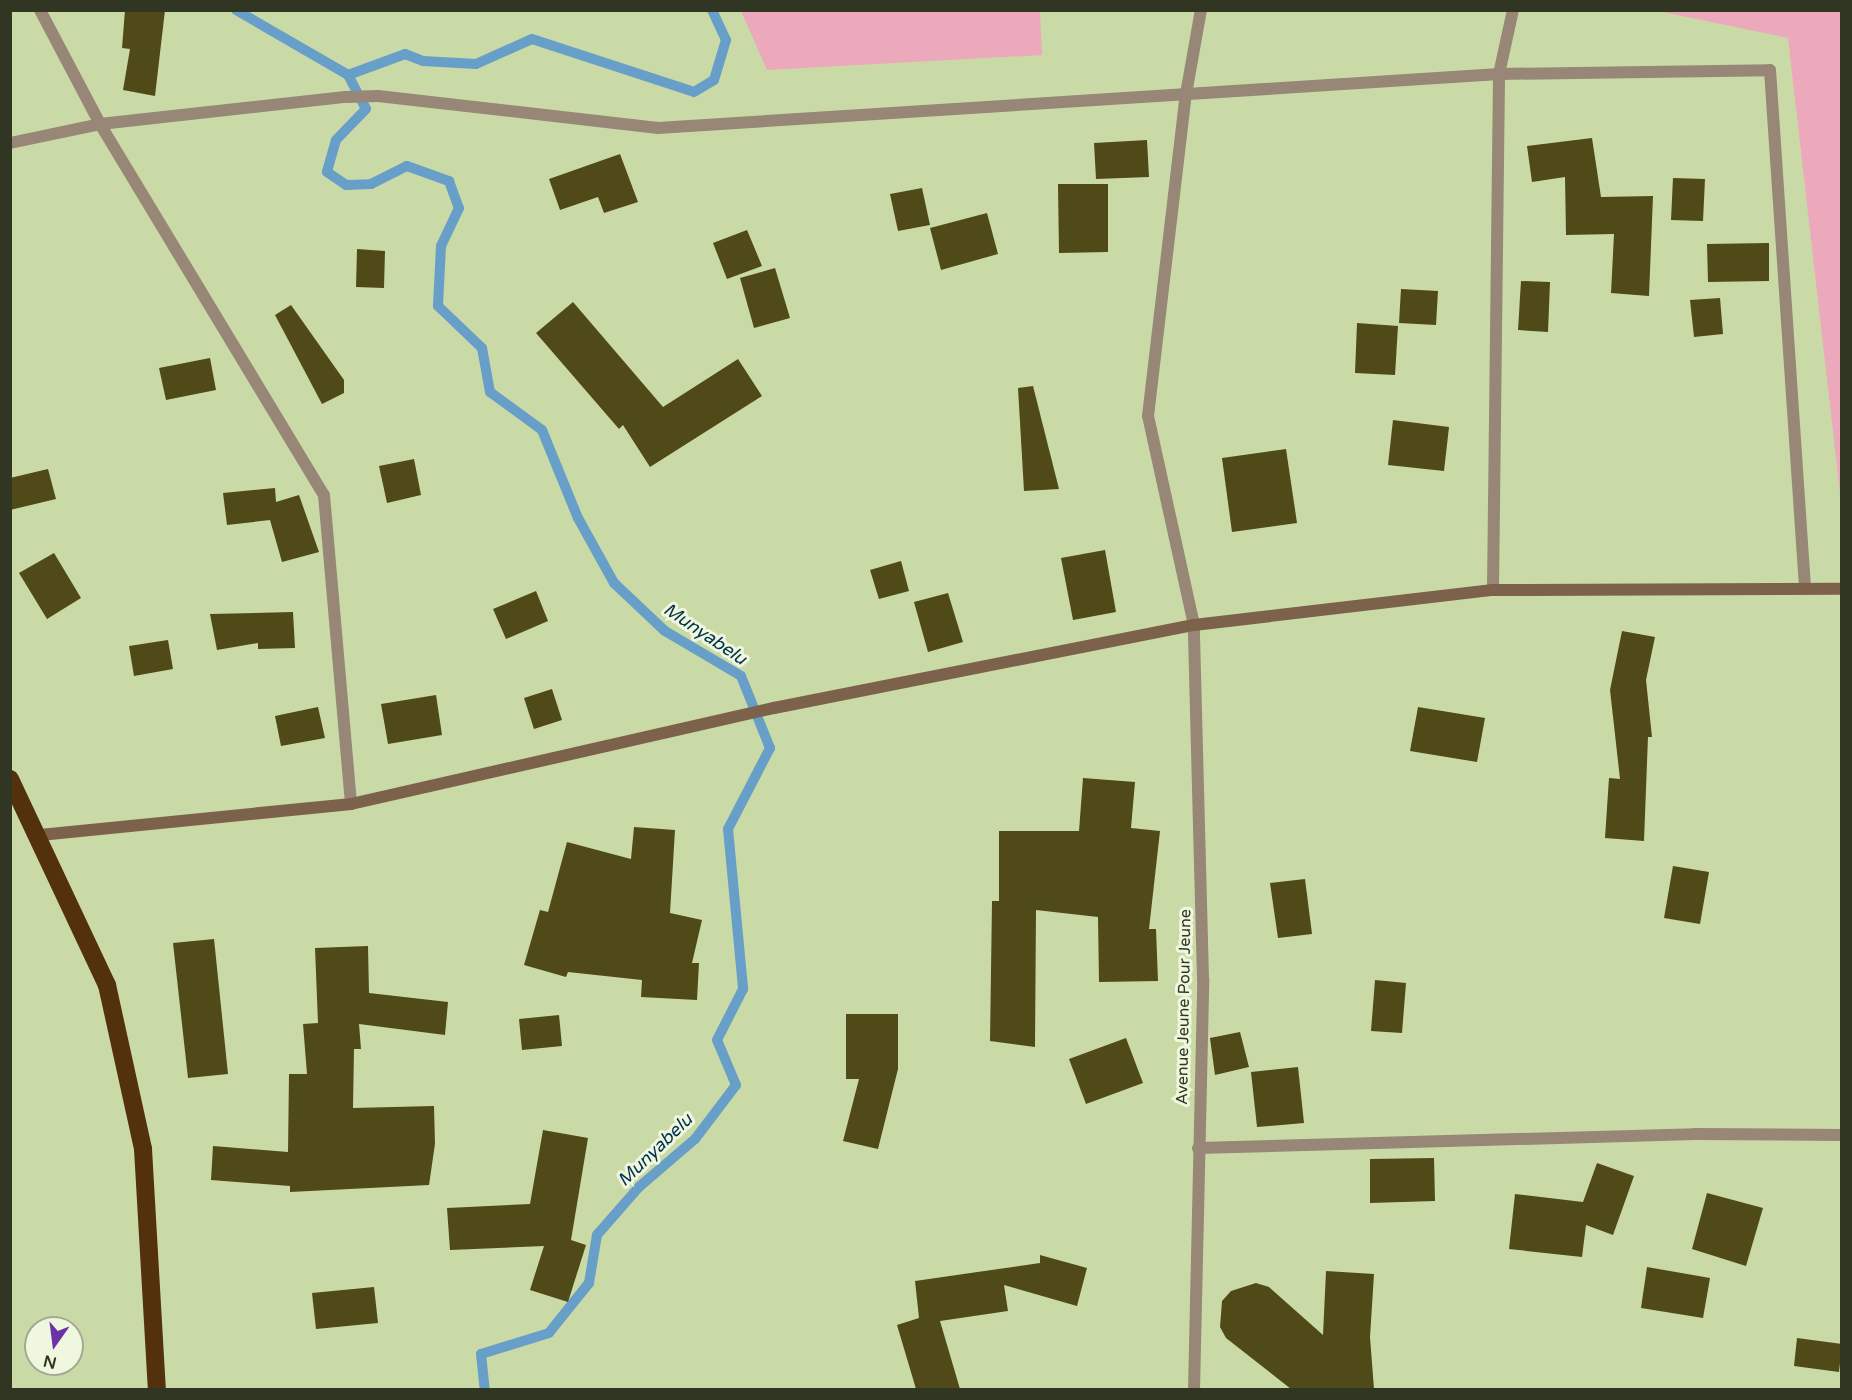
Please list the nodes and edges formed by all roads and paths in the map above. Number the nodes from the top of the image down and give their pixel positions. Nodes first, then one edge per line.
1 (40, 10) edge
2 (1201, 10) edge
3 (1513, 10) edge
4 (1500, 74) junction
5 (1186, 94) junction
6 (100, 124) junction
7 (10, 143) edge
8 (1805, 587) junction
9 (1842, 589) edge
10 (1493, 590) junction
11 (1194, 625) junction
12 (10, 779) edge
13 (351, 804) junction
14 (40, 835) junction
15 (1842, 1135) edge
16 (1198, 1148) junction
17 (157, 1389) edge
18 (1194, 1389) edge

1 - 6 street
2 - 5 street, Avenue Jeune Pour Jeune
3 - 4 street
4 - 5 street
4 - 8 street
4 - 10 street
5 - 6 street
5 - 11 street, Avenue Jeune Pour Jeune
6 - 7 street
6 - 13 street
8 - 9 street
8 - 10 street
10 - 11 street
11 - 13 street
11 - 16 street, Avenue Jeune Pour Jeune
12 - 14 highway
13 - 14 street
14 - 17 highway
15 - 16 street
16 - 18 street, Avenue Jeune Pour Jeune

